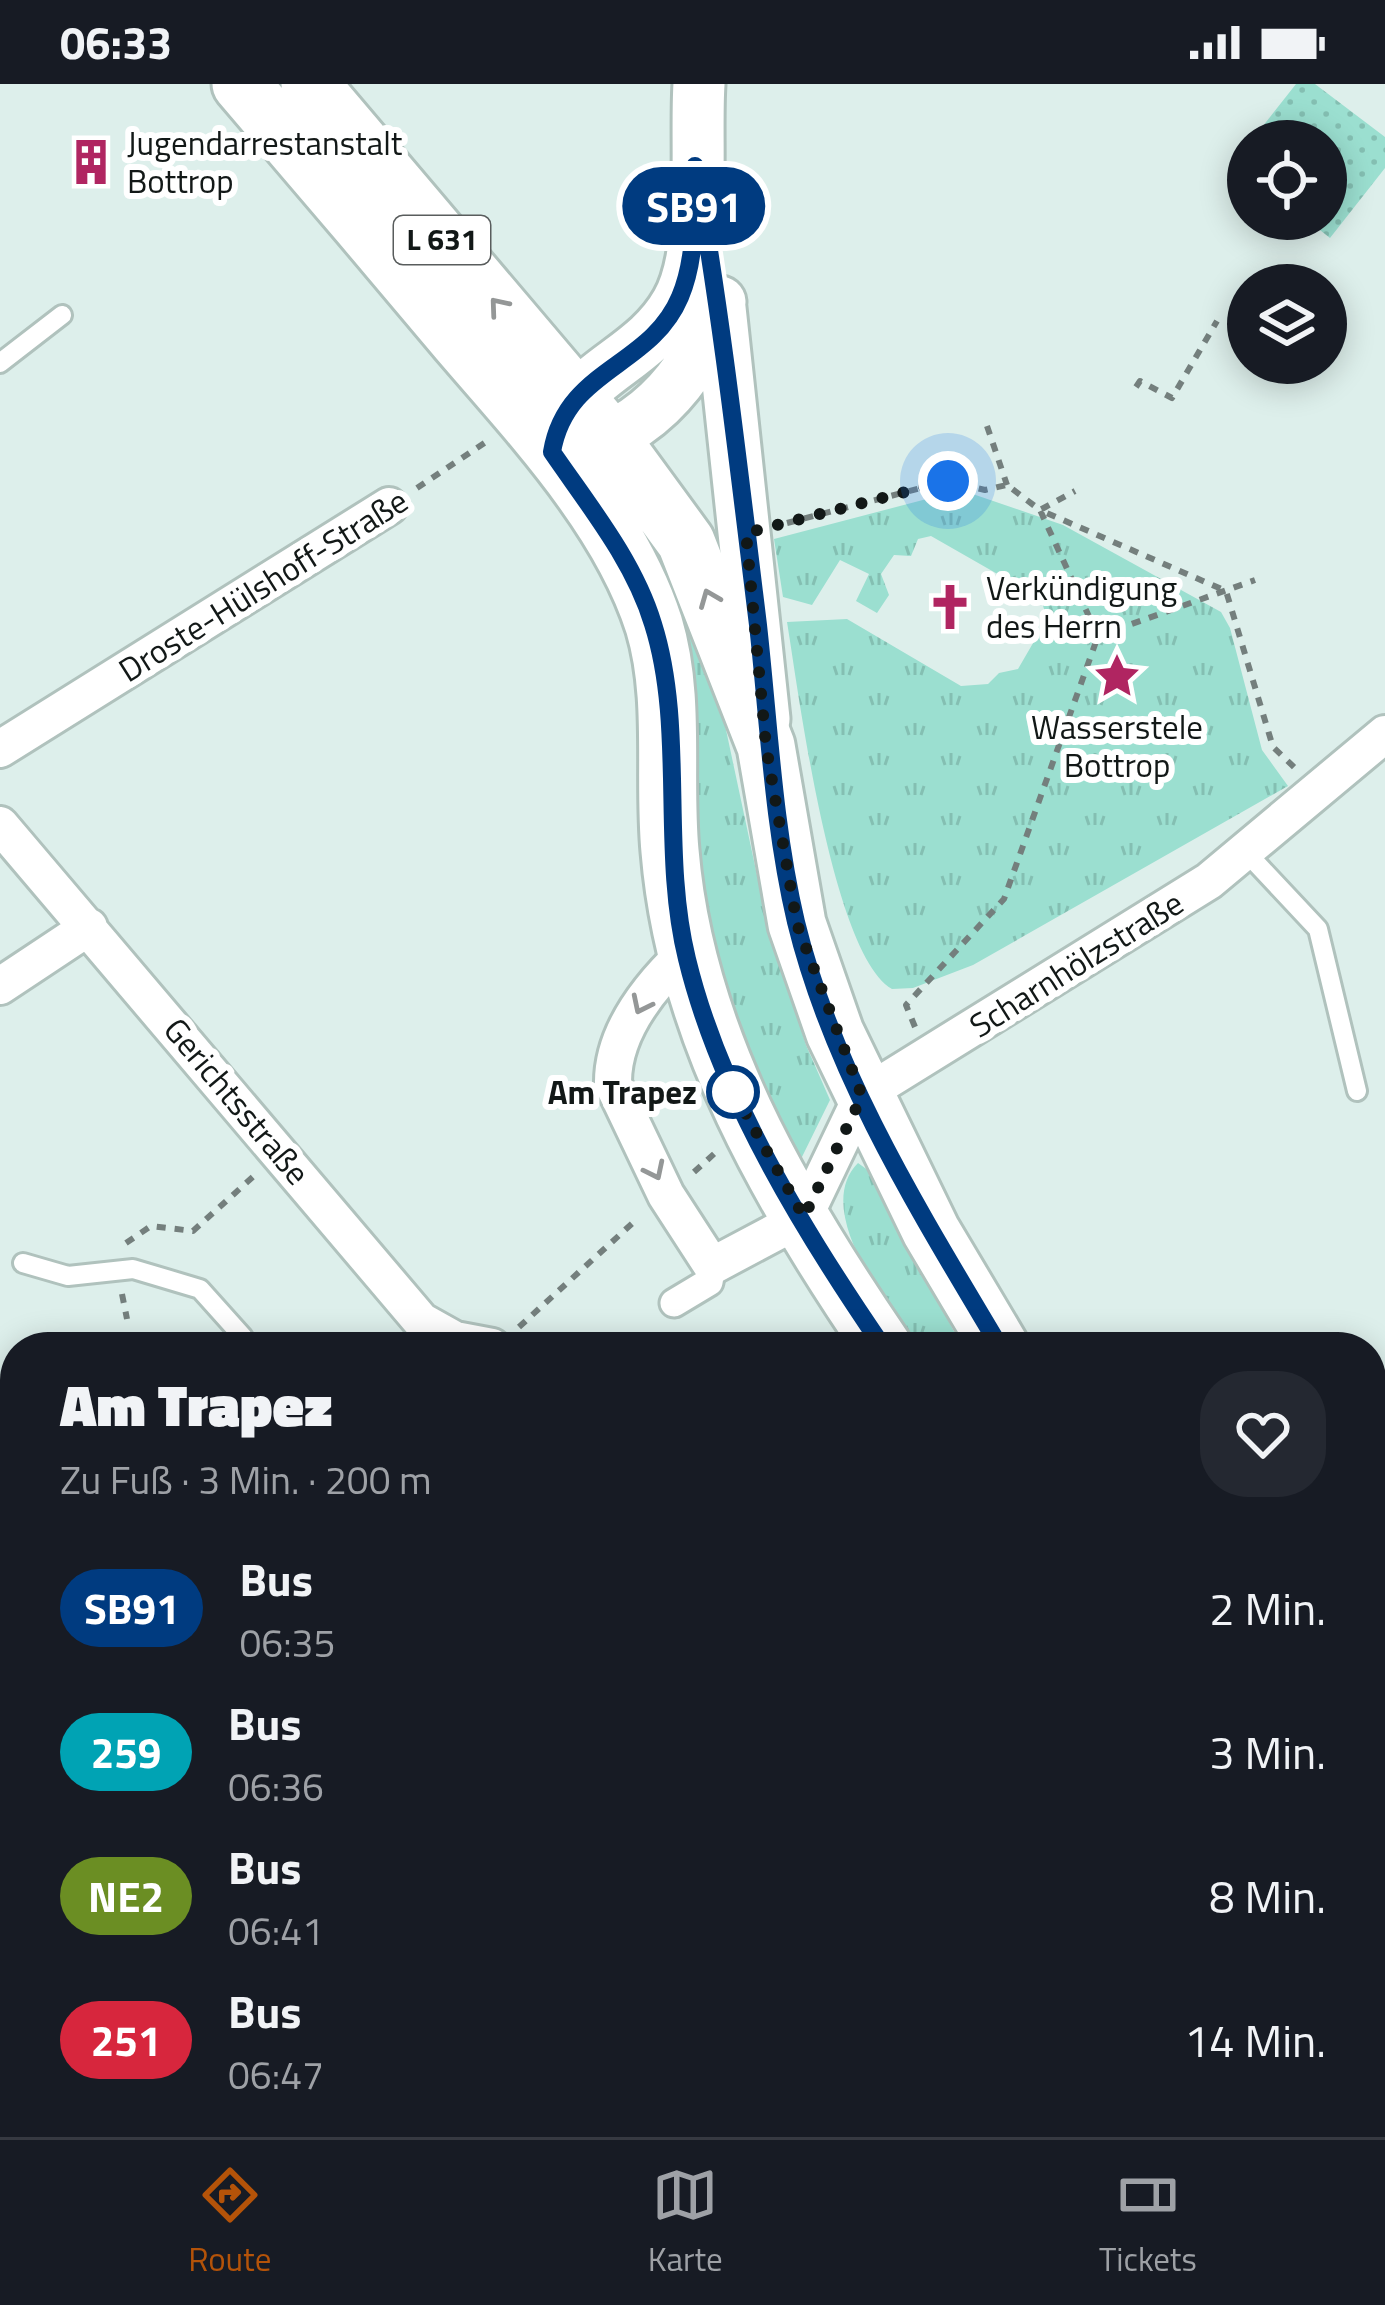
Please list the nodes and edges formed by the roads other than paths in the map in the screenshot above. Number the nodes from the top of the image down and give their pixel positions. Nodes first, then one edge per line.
1 (241, 84) edge
2 (310, 84) edge
3 (699, 84) edge
4 (695, 166) junction
5 (720, 302) junction
6 (62, 315) dead end
7 (0, 363) edge
8 (549, 422) junction
9 (610, 438) junction
10 (389, 506) road end
11 (1385, 734) edge
12 (766, 746) junction
13 (0, 749) edge
14 (0, 825) edge
15 (1245, 851) junction
16 (89, 927) junction
17 (686, 953) junction
18 (0, 986) edge
19 (1357, 1091) dead end
20 (862, 1096) junction
21 (804, 1217) junction
22 (23, 1263) dead end
23 (712, 1266) junction
24 (674, 1304) dead end
25 (239, 1332) edge
26 (441, 1332) edge
27 (874, 1332) edge
28 (992, 1332) edge

1 - 8 main road, L 631
8 -> 2 main road, L 631
3 - 4 main road
4 - 5 main road
4 - 8 main road
5 - 9 main road
5 - 12 main road
6 - 7 lane
8 - 9 main road
8 - 17 main road
12 -> 9 main road
10 - 13 street, Droste-Hülshoff-Straße
11 - 15 street, Scharnhölzstraße
12 - 20 main road
14 - 16 street, Gerichtsstraße
15 - 19 lane
15 - 20 street, Scharnhölzstraße
16 - 18 street
16 - 26 street, Gerichtsstraße
17 - 21 main road
17 -> 23 street
20 - 21 street
20 - 28 main road
21 - 23 street
21 - 27 main road
22 - 25 lane
23 - 24 street

